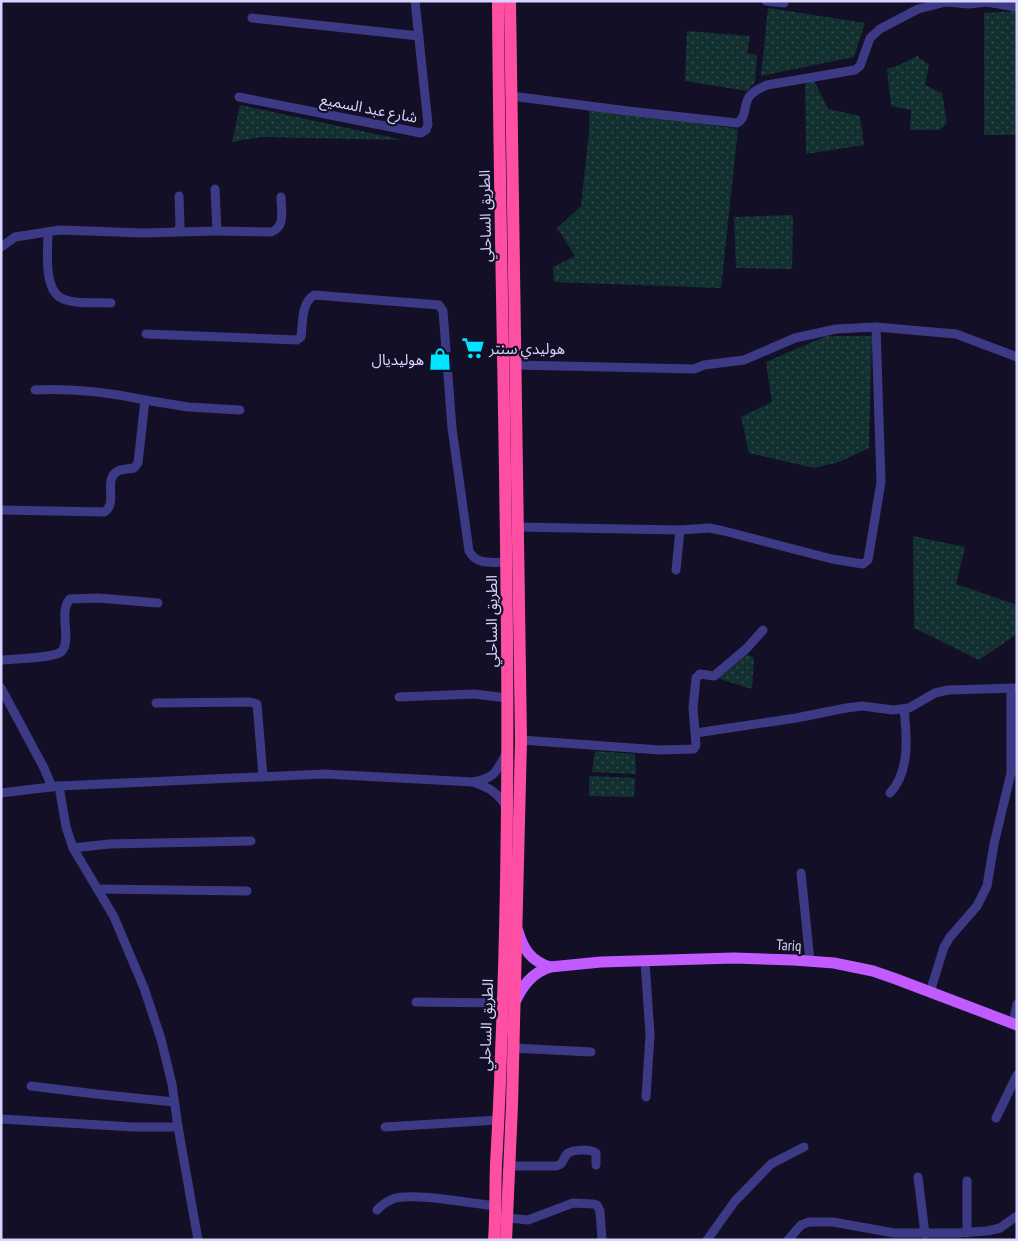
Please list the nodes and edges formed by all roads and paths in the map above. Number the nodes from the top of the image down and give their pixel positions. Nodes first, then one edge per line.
1 (415, 1) edge
2 (498, 1) edge
3 (510, 1) edge
4 (766, 1) edge
5 (784, 3) dead end
6 (1017, 7) edge
7 (252, 18) dead end
8 (419, 36) junction
9 (510, 96) junction
10 (239, 97) dead end
11 (215, 190) dead end
12 (179, 196) dead end
13 (281, 197) dead end
14 (178, 231) junction
15 (217, 231) junction
16 (48, 232) junction
17 (1, 247) edge
18 (111, 303) dead end
19 (876, 327) junction
20 (146, 334) dead end
21 (1017, 357) edge
22 (516, 365) junction
23 (35, 390) dead end
24 (145, 400) junction
25 (240, 410) dead end
26 (1, 510) edge
27 (517, 527) junction
28 (680, 530) junction
29 (508, 562) junction
30 (676, 570) dead end
31 (158, 603) dead end
32 (762, 630) dead end
33 (1, 660) edge
34 (1, 688) edge
35 (1014, 688) edge
36 (399, 697) dead end
37 (507, 698) junction
38 (156, 703) dead end
39 (904, 709) junction
40 (696, 733) junction
41 (520, 740) junction
42 (507, 750) junction
43 (263, 776) junction
44 (473, 782) junction
45 (55, 786) junction
46 (1, 792) edge
47 (890, 793) dead end
48 (508, 810) junction
49 (251, 841) dead end
50 (73, 848) junction
51 (801, 873) dead end
52 (99, 889) junction
53 (247, 891) dead end
54 (517, 927) junction
55 (645, 961) junction
56 (810, 961) junction
57 (550, 967) junction
58 (930, 992) junction
59 (416, 1002) dead end
60 (509, 1002) junction
61 (1017, 1004) edge
62 (1015, 1024) edge
63 (513, 1048) junction
64 (591, 1052) dead end
65 (1017, 1075) edge
66 (32, 1086) dead end
67 (646, 1097) dead end
68 (174, 1102) junction
69 (996, 1118) dead end
70 (1, 1119) edge
71 (498, 1120) junction
72 (178, 1126) junction
73 (385, 1127) dead end
74 (804, 1147) dead end
75 (596, 1165) dead end
76 (510, 1166) junction
77 (918, 1177) dead end
78 (967, 1181) dead end
79 (496, 1206) junction
80 (377, 1210) dead end
81 (1017, 1216) edge
82 (508, 1218) junction
83 (967, 1233) junction
84 (925, 1234) junction
85 (198, 1240) edge
86 (494, 1240) edge
87 (506, 1240) edge
88 (602, 1240) edge
89 (707, 1240) edge
90 (788, 1240) edge

1 - 8 street, شارع عبد السميع
2 - 29 highway, الطريق الساحلي
3 - 9 highway, الطريق الساحلي
4 - 5 street
6 - 9 street
7 - 8 street
8 - 10 street, شارع عبد السميع
9 - 22 highway, الطريق الساحلي
11 - 15 street
12 - 14 street
13 - 15 street
14 - 15 street
14 - 16 street
16 - 17 street
16 - 18 street
19 - 21 street
19 - 22 street
19 - 28 street
20 - 29 street
22 - 27 highway, الطريق الساحلي
23 - 24 street
24 - 25 street
24 - 26 street
27 - 28 street
27 - 41 highway, الطريق الساحلي
28 - 30 street
29 - 37 highway, الطريق الساحلي
31 - 33 street
32 - 40 street
34 - 45 street
35 - 39 street
35 - 58 street
36 - 37 street
37 - 42 highway, الطريق الساحلي
38 - 43 street
39 - 40 street
39 - 47 street
40 - 41 street
41 - 54 highway, الطريق الساحلي
42 - 44 street
42 - 48 highway, الطريق الساحلي
43 - 44 street
43 - 45 street
44 - 48 street
45 - 46 street
45 - 50 street
48 - 60 highway, الطريق الساحلي
49 - 50 street
50 - 52 street
51 - 56 street
52 - 53 street
52 - 68 street
54 - 57 main road
54 - 60 highway, الطريق الساحلي
55 - 56 main road, Tariq
55 - 57 main road, Tariq
55 - 67 street
56 - 58 main road, Tariq
57 - 60 main road
58 - 62 main road, Tariq
59 - 60 street
60 - 63 highway, الطريق الساحلي
60 - 71 highway, الطريق الساحلي
61 - 62 street
63 - 64 street
63 - 76 highway, الطريق الساحلي
65 - 69 street
66 - 68 street
68 - 72 street
70 - 72 street
71 - 73 street
71 - 79 highway, الطريق الساحلي
72 - 85 street
74 - 89 street
75 - 76 street
76 - 82 highway, الطريق الساحلي
77 - 84 street
78 - 83 street
79 - 80 street
79 - 86 highway, الطريق الساحلي
81 - 83 street
82 - 87 highway, الطريق الساحلي
82 - 88 street
83 - 84 street
84 - 90 street

